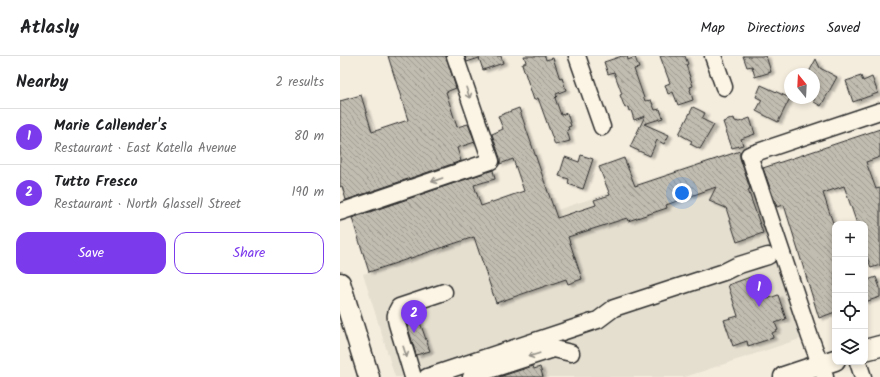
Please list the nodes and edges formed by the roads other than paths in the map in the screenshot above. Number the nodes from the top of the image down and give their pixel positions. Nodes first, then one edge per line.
1 (455, 56) edge
2 (577, 56) edge
3 (714, 56) edge
4 (724, 87) dead end
5 (880, 111) edge
6 (602, 127) dead end
7 (340, 212) edge
8 (768, 256) dead end
9 (340, 284) edge
10 (444, 292) dead end
11 (880, 346) edge
12 (868, 349) edge
13 (571, 353) dead end
14 (859, 365) edge
15 (827, 367) edge
16 (369, 377) edge
17 (413, 377) edge
18 (427, 377) edge
19 (471, 377) edge
20 (784, 377) edge
21 (863, 377) edge

1 -> 7 street
2 - 6 street
3 - 4 street
5 - 15 street
8 - 18 street
9 - 16 main road
10 -> 17 street
11 - 12 main road
13 -> 19 street
14 - 21 street
15 - 20 main road

